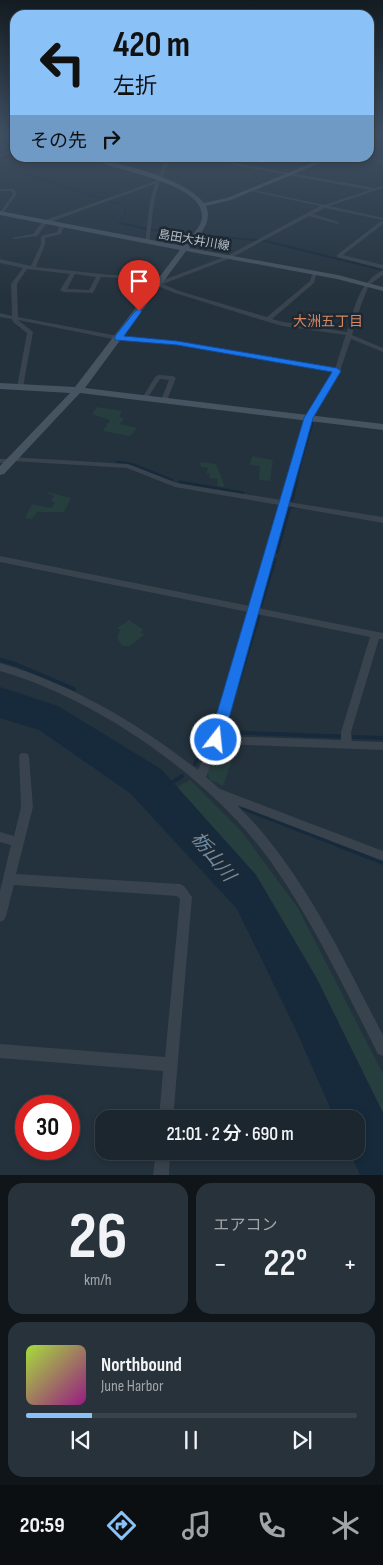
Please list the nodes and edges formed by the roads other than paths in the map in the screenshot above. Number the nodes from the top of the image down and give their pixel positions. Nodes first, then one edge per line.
1 (136, 189) edge
2 (155, 189) edge
3 (180, 189) edge
4 (254, 189) edge
5 (376, 189) joint
6 (383, 189) edge
7 (0, 190) edge
8 (251, 190) junction
9 (202, 205) junction
10 (324, 206) junction
11 (352, 212) junction
12 (1, 213) edge
13 (308, 214) junction
14 (383, 221) edge
15 (45, 222) junction
16 (62, 225) junction
17 (14, 238) dead end
18 (147, 243) junction
19 (186, 250) junction
20 (229, 258) junction
21 (0, 261) edge
22 (26, 266) junction
23 (383, 267) edge
24 (33, 268) junction
25 (383, 272) edge
26 (73, 273) junction
27 (315, 273) junction
28 (99, 276) junction
29 (159, 284) junction
30 (367, 284) junction
31 (383, 289) edge
32 (0, 315) edge
33 (14, 318) junction
34 (267, 320) junction
35 (349, 335) junction
36 (118, 338) junction
37 (383, 350) edge
38 (337, 371) junction
39 (0, 386) edge
40 (20, 386) junction
41 (78, 390) junction
42 (145, 398) junction
43 (164, 400) junction
44 (308, 418) junction
45 (383, 428) edge
46 (7, 460) edge
47 (0, 472) edge
48 (286, 503) junction
49 (383, 520) edge
50 (0, 559) edge
51 (253, 609) junction
52 (380, 635) edge
53 (0, 667) edge
54 (347, 739) junction
55 (216, 740) junction
56 (383, 746) edge
57 (24, 757) dead end
58 (200, 777) junction
59 (216, 792) junction
60 (0, 837) edge
61 (18, 842) junction
62 (383, 856) edge
63 (9, 879) junction
64 (0, 916) edge
65 (383, 1048) edge
66 (0, 1050) edge
67 (171, 1065) junction
68 (167, 1110) edge
69 (162, 1160) edge
70 (161, 1175) edge

1 - 15 street
2 - 18 street
3 - 9 street
4 - 8 street
5 - 6 street
5 - 10 street
7 - 12 street
8 - 9 street
8 - 10 street
9 - 19 street
10 - 11 street
10 - 13 street
11 - 13 street
11 - 14 street
12 - 15 street, 島田大井川線
13 - 20 street
14 - 23 street
15 - 16 street, 島田大井川線
15 - 17 street
16 - 18 street, 島田大井川線
16 - 24 street
18 - 19 street, 島田大井川線
19 - 20 street, 島田大井川線
19 - 29 street
20 - 27 street, 島田大井川線
20 - 29 street
21 - 22 street
22 - 24 street
22 - 33 street
24 - 26 street
25 - 30 street
26 - 28 street
26 - 28 street
27 - 30 street, 島田大井川線
27 - 34 street
28 - 29 street
29 - 34 street
29 - 36 street
30 - 31 street, 島田大井川線
30 - 35 street
32 - 33 street
33 - 36 street
33 - 40 street
34 - 35 street
35 - 37 street
35 - 38 street
36 - 38 street
36 - 41 street
38 - 44 street
39 - 40 street
40 - 41 street
41 - 42 street
41 - 46 street
42 - 43 street
42 - 43 street
43 - 44 street
44 - 45 street
44 - 48 street
46 - 47 street
46 - 48 street
48 - 49 street
48 - 51 street
50 - 51 street
51 - 52 street
51 - 55 street
52 - 54 street
53 - 58 street
54 - 55 street
54 - 56 street
55 - 58 street
57 - 61 street
58 - 59 street
59 - 62 street
59 - 65 street
60 - 61 street
61 - 63 street
63 - 64 street
63 - 67 street
66 - 67 street
67 - 68 street
69 - 70 street

